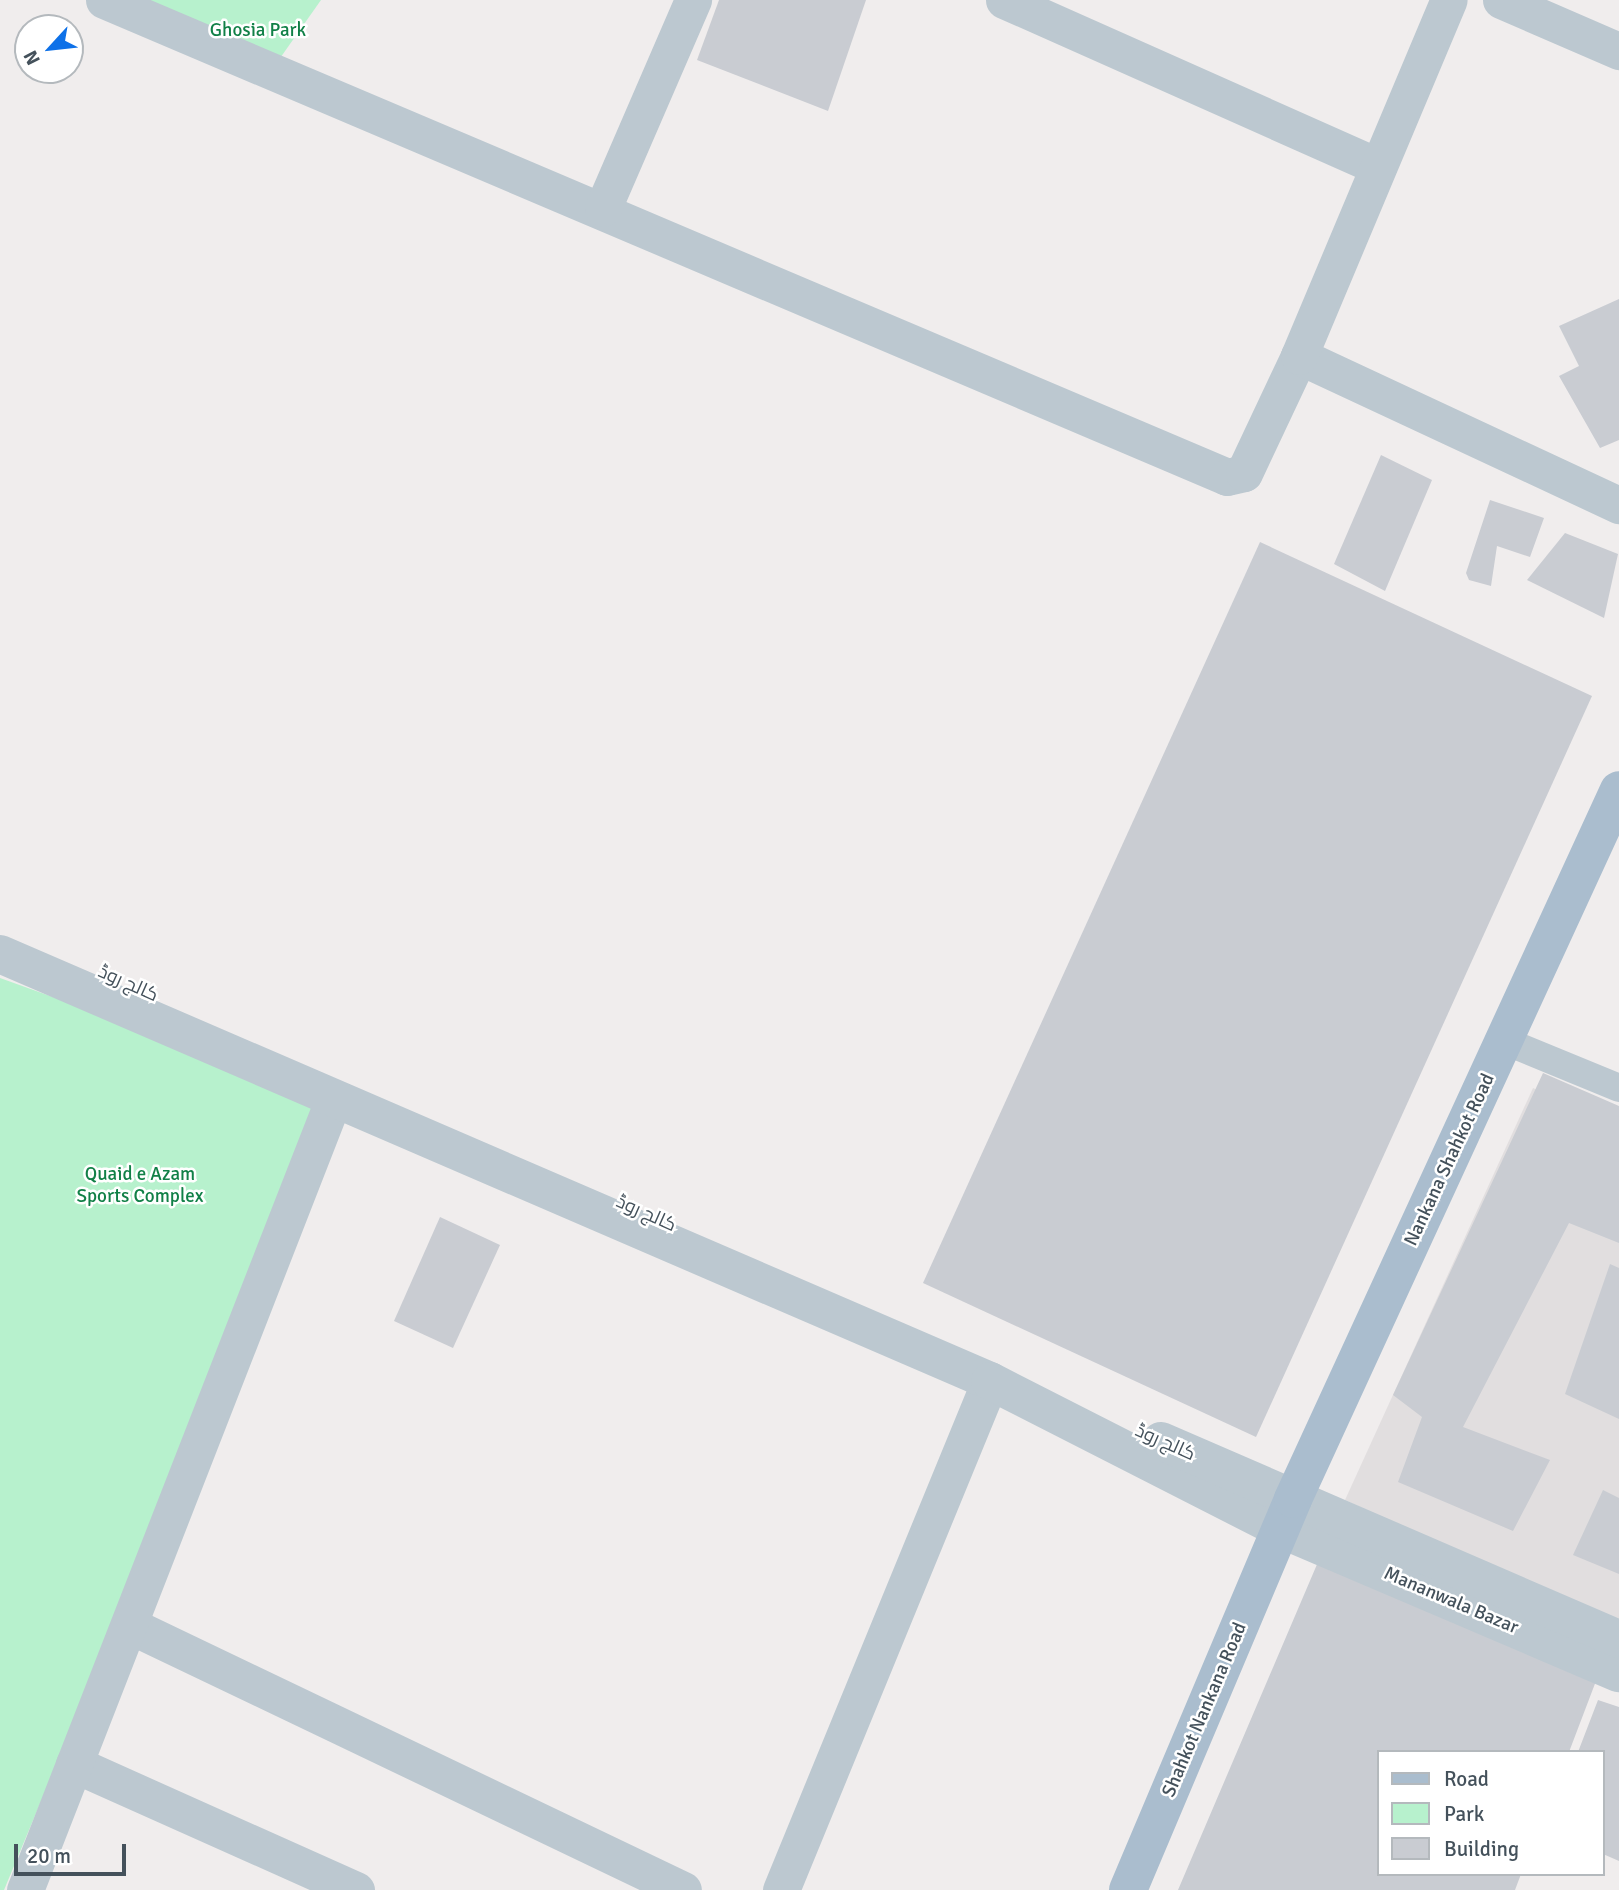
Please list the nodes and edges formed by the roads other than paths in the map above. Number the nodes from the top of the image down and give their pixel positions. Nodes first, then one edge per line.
1 (104, 0) edge
2 (693, 0) edge
3 (1004, 0) edge
4 (1449, 0) edge
5 (1501, 0) edge
6 (1619, 51) edge
7 (1377, 166) junction
8 (603, 208) junction
9 (1299, 356) junction
10 (1619, 505) edge
11 (1619, 790) edge
12 (0, 928) edge
13 (0, 954) edge
14 (1505, 1041) junction
15 (1619, 1088) edge
16 (334, 1098) junction
17 (990, 1381) junction
18 (1288, 1514) junction
19 (129, 1625) junction
20 (1619, 1639) edge
21 (1619, 1673) edge
22 (74, 1764) junction
23 (25, 1890) edge
24 (356, 1890) edge
25 (683, 1890) edge
26 (781, 1890) edge
27 (1128, 1890) edge

1 - 8 street
2 - 8 street
3 - 7 street
4 - 7 street
5 - 6 street
7 - 9 street
8 - 9 street
9 - 10 street
11 - 14 main road, Nankana Shahkot Road
12 - 18 street, کالج روڈ
13 - 16 street, کالج روڈ
14 - 15 street
14 - 18 main road, Nankana Shahkot Road
16 - 17 street, کالج روڈ
16 - 19 street
17 - 18 street, کالج روڈ
17 - 26 street
18 - 20 street, Mananwala Bazar
18 - 21 street, Mananwala Bazar
18 - 27 main road, Shahkot Nankana Road
19 - 22 street
19 - 25 street
22 - 23 street
22 - 24 street

